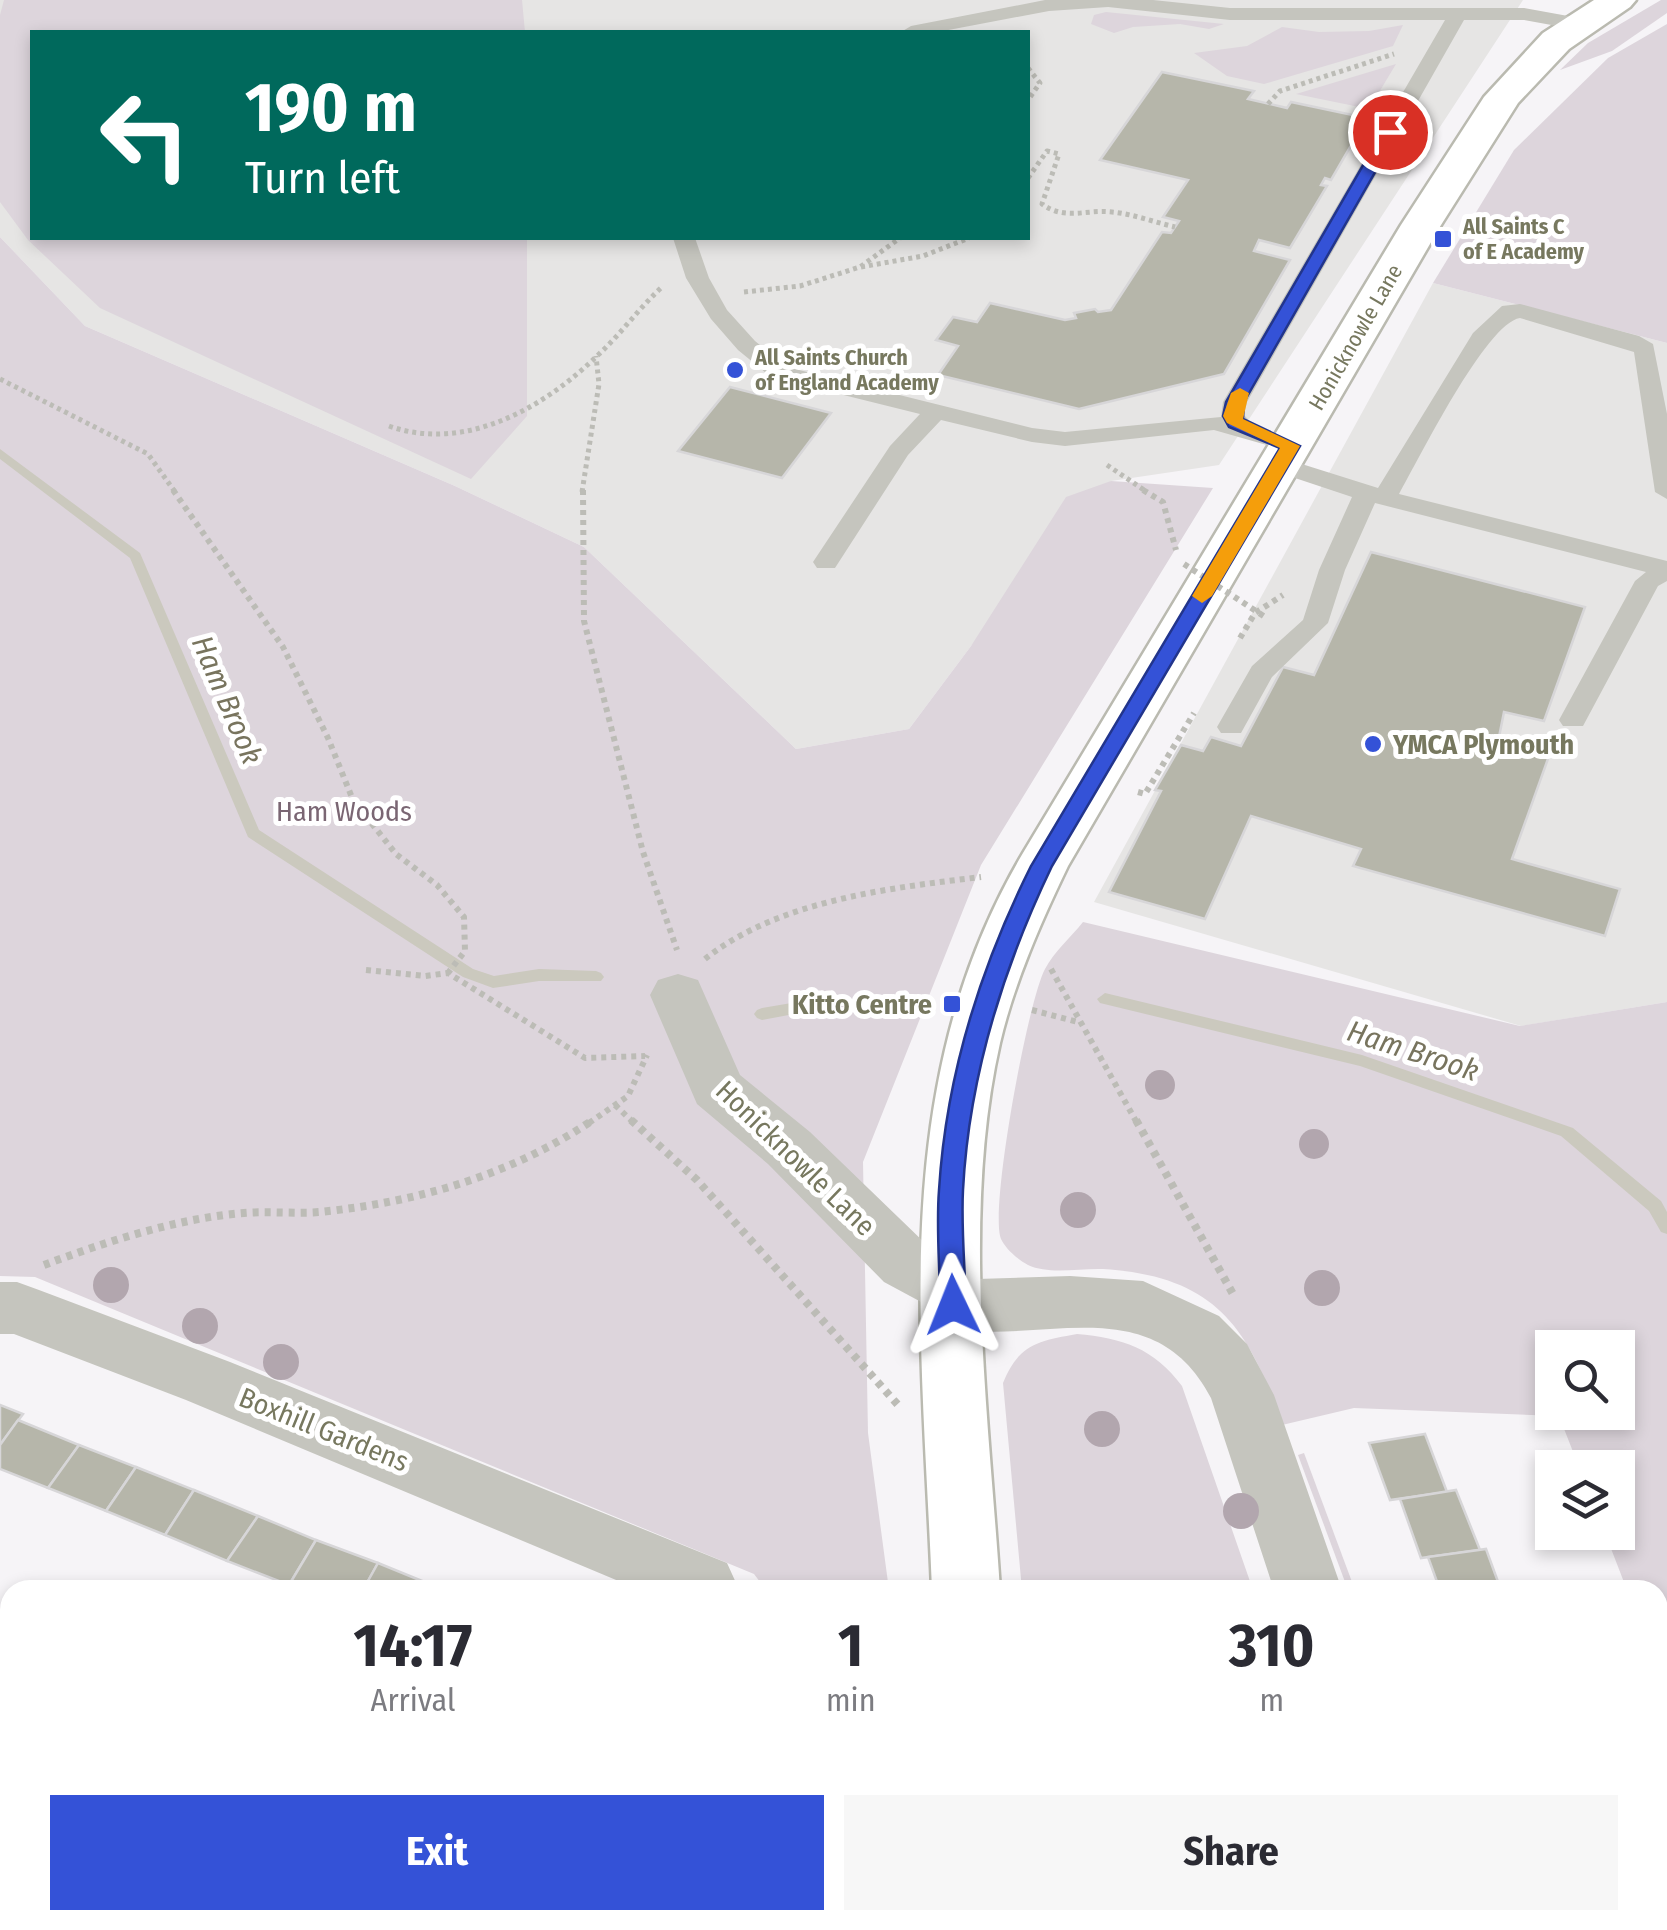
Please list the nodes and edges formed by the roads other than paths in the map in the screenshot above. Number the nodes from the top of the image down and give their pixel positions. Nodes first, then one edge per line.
1 (1618, 0) edge
2 (1040, 3) edge
3 (1458, 14) junction
4 (1580, 24) junction
5 (921, 30) edge
6 (685, 240) edge
7 (936, 411) junction
8 (1272, 447) junction
9 (1667, 492) edge
10 (1376, 495) junction
11 (826, 562) dead end
12 (1667, 570) edge
13 (1574, 720) dead end
14 (1231, 727) dead end
15 (686, 974) road end
16 (13, 1289) edge
17 (952, 1297) junction
18 (659, 1579) edge
19 (965, 1580) edge
20 (1305, 1580) edge

1 - 4 street, Honicknowle Lane
2 - 3 lane
2 - 5 lane
3 - 4 lane
3 - 8 lane
4 - 8 street, Honicknowle Lane
6 - 7 lane
7 - 8 lane
7 - 11 lane
8 - 10 lane
8 - 17 street, Honicknowle Lane
9 - 10 lane
10 - 12 lane
10 - 14 lane
12 - 13 lane
15 - 17 street, Honicknowle Lane
16 - 18 street, Boxhill Gardens
17 - 19 street, Honicknowle Lane
17 - 20 street

